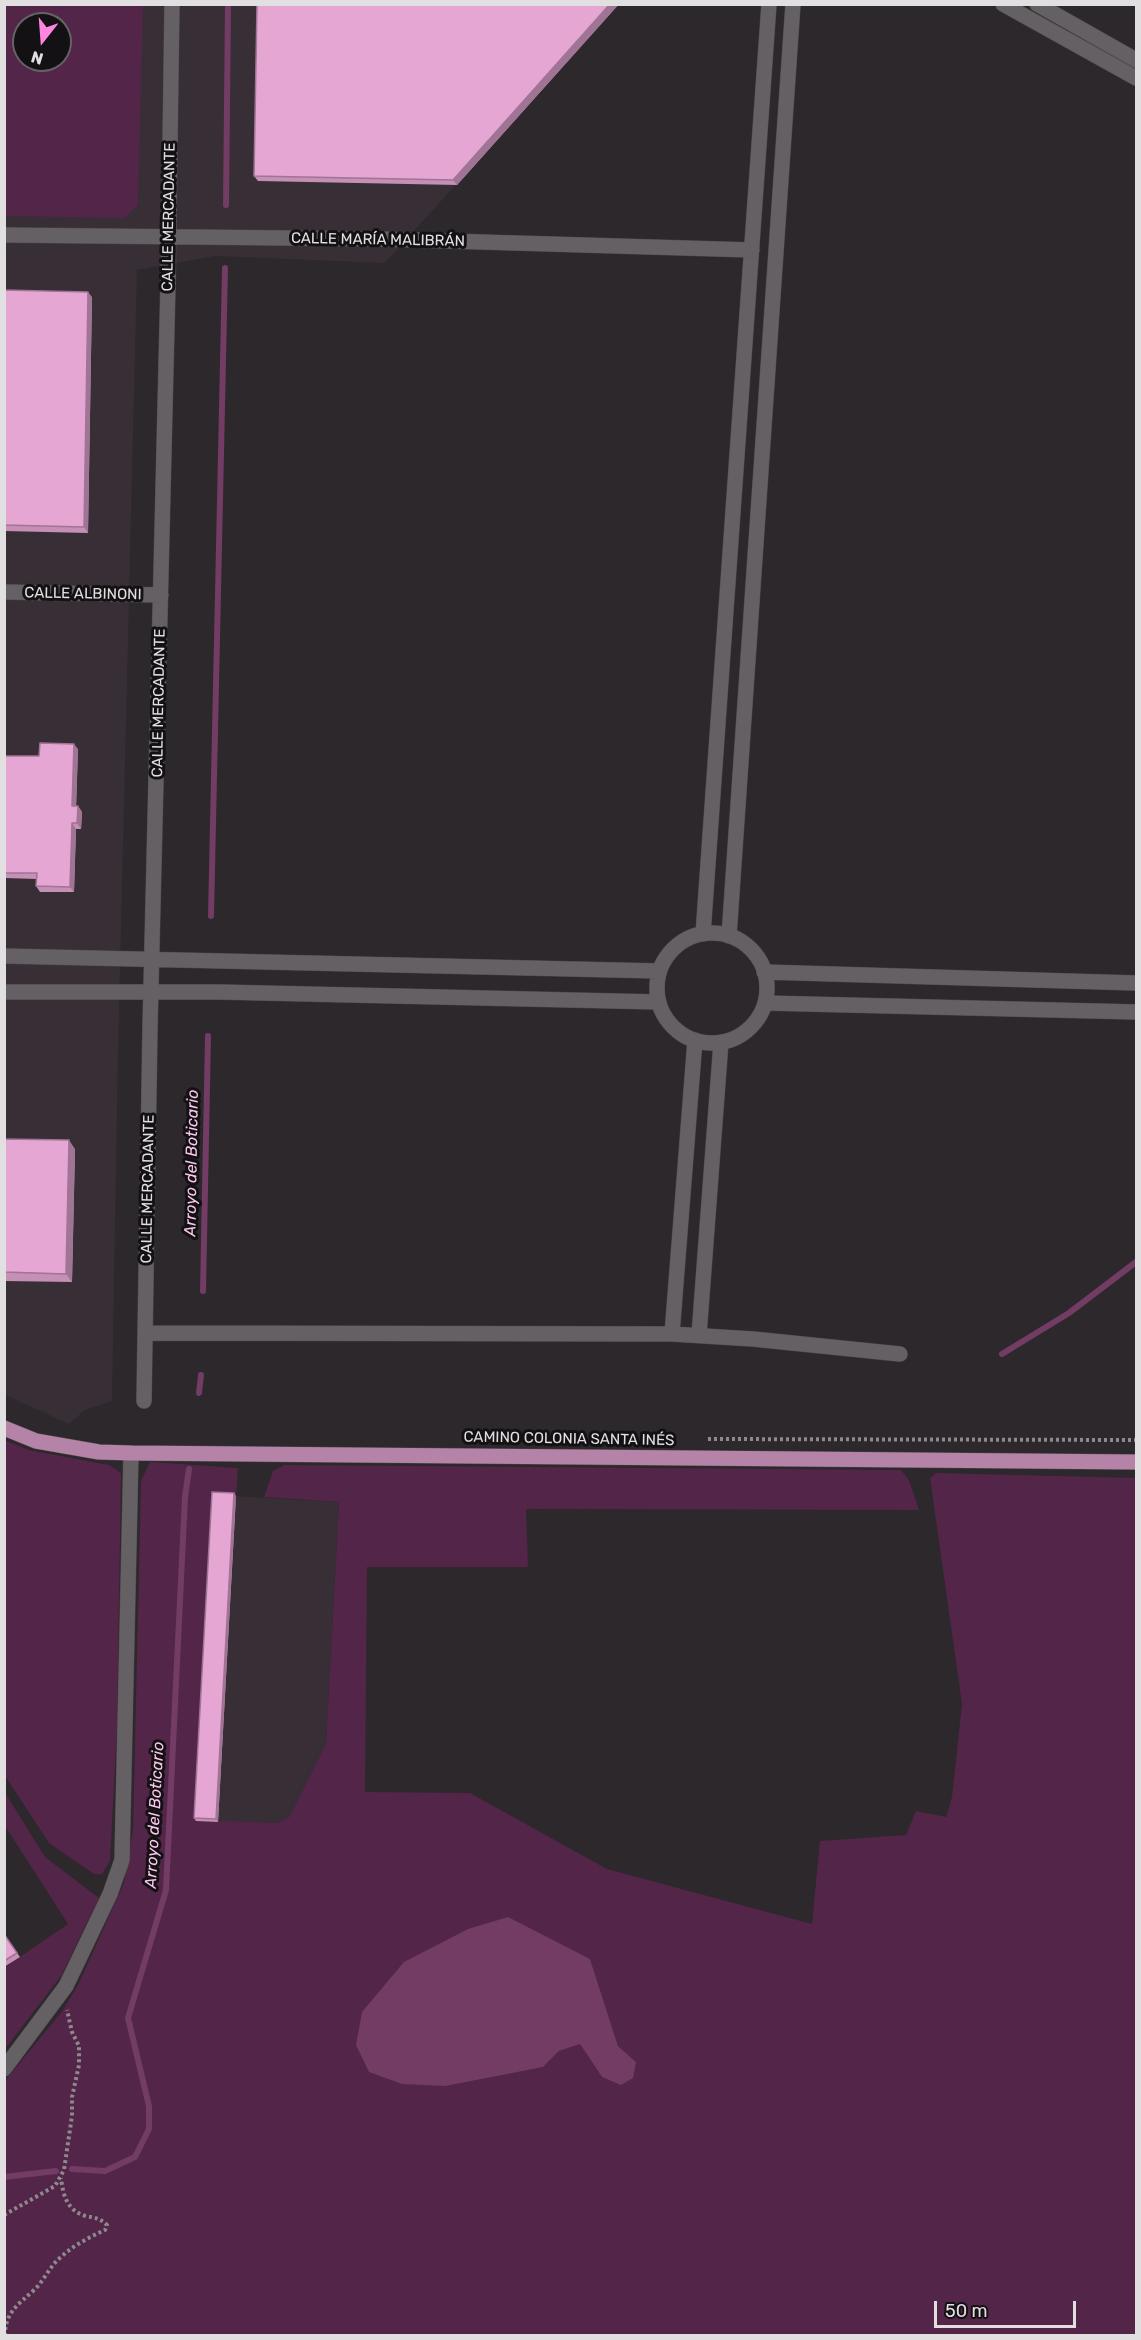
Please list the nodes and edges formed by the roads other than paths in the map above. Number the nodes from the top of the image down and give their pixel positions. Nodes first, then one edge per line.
1 (172, 4) edge
2 (769, 4) edge
3 (794, 4) edge
4 (1003, 4) edge
5 (1037, 4) edge
6 (1137, 60) edge
7 (1137, 78) edge
8 (4, 235) edge
9 (169, 236) junction
10 (752, 250) junction
11 (4, 592) edge
12 (161, 595) junction
13 (703, 934) junction
14 (729, 936) junction
15 (4, 956) edge
16 (152, 961) junction
17 (659, 971) junction
18 (765, 972) junction
19 (1137, 983) edge
20 (4, 992) edge
21 (151, 993) junction
22 (659, 1002) junction
23 (765, 1004) junction
24 (1137, 1012) edge
25 (695, 1040) junction
26 (721, 1042) junction
27 (146, 1333) junction
28 (672, 1334) junction
29 (699, 1335) junction
30 (900, 1354) dead end
31 (144, 1401) dead end
32 (4, 1428) edge
33 (131, 1453) junction
34 (1137, 1462) edge
35 (4, 2069) edge

1 - 9 street, CALLE MERCADANTE
2 - 10 street
3 - 14 street
4 - 7 street
5 - 6 street
8 - 9 street, CALLE MARÍA MALIBRÁN
9 - 10 street, CALLE MARÍA MALIBRÁN
9 - 12 street, CALLE MERCADANTE
10 - 13 street
11 - 12 street, CALLE ALBINONI
12 - 16 street, CALLE MERCADANTE
13 - 14 street
13 - 17 street
14 - 18 street
15 - 16 street
16 - 17 street
16 - 21 street, CALLE MERCADANTE
17 - 22 street
18 - 19 street
18 - 23 street
20 - 21 street
21 - 22 street
21 - 27 street, CALLE MERCADANTE
22 - 25 street
23 - 24 street
23 - 26 street
25 - 26 street
25 - 28 street
26 - 29 street
27 - 28 street
27 - 31 street, CALLE MERCADANTE
28 - 29 street
29 - 30 street
32 - 33 main road, CAMINO COLONIA SANTA INÉS
33 - 34 main road, CAMINO COLONIA SANTA INÉS
33 - 35 street

